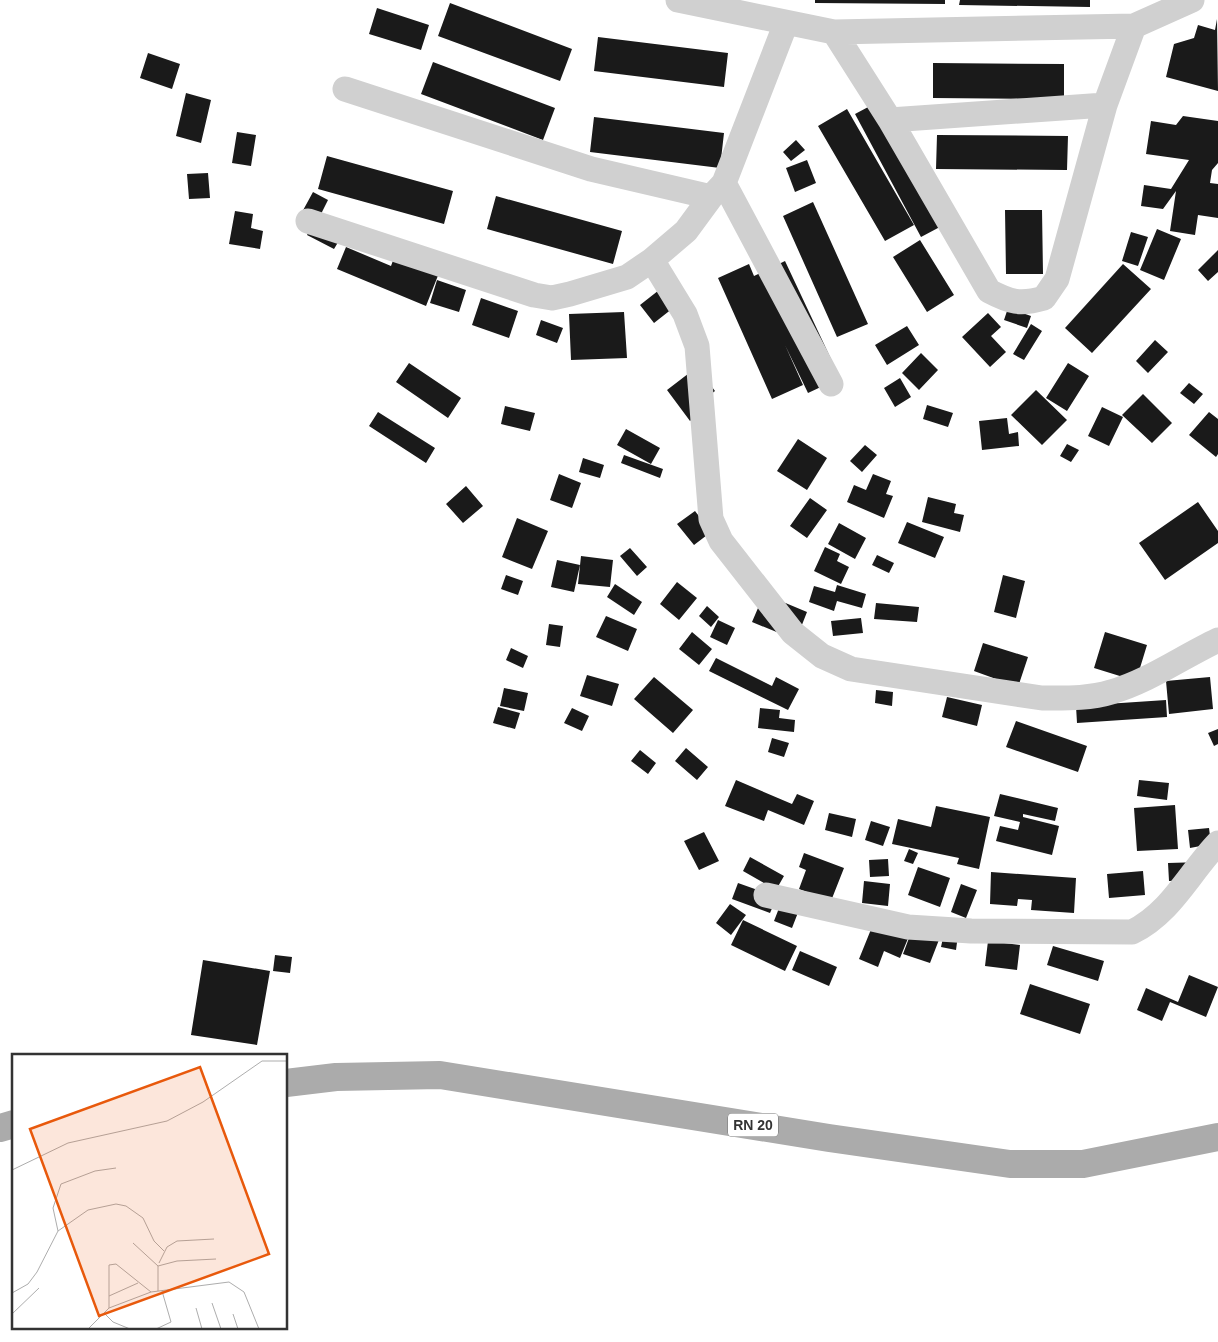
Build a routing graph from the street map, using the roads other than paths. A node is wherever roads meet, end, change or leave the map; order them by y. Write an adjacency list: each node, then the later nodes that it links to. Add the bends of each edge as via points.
1 (678, 0): 3 (street)
2 (1179, 3): 5 (street)
3 (759, 8): 4 (street)
4 (786, 23): 6 (street); 10 (street)
5 (1134, 26): 6 (street); 8 (street)
6 (834, 32): 9 (street)
7 (345, 89): 10 (street, via 592,169)
8 (1105, 105): 9 (street); 9 (street, via 1057,279 1044,298 1032,302 1011,302 989,291)
9 (890, 120)
10 (718, 190): 12 (street, via 686,231); 13 (street)
11 (308, 221): 12 (street, via 534,295 552,298 627,277)
12 (652, 260): 14 (street, via 685,314 697,346 711,519 732,554 794,633 822,656 852,669 1042,698 1073,698 1110,693 1148,678)
13 (831, 384)
14 (1218, 640)
15 (1218, 843): 16 (street, via 1164,911 1149,924 1132,932 908,928)
16 (766, 895)
17 (288, 1083): 18 (main road, RN 20, via 336,1077 440,1075 1010,1164 1083,1164)
18 (1218, 1137)

